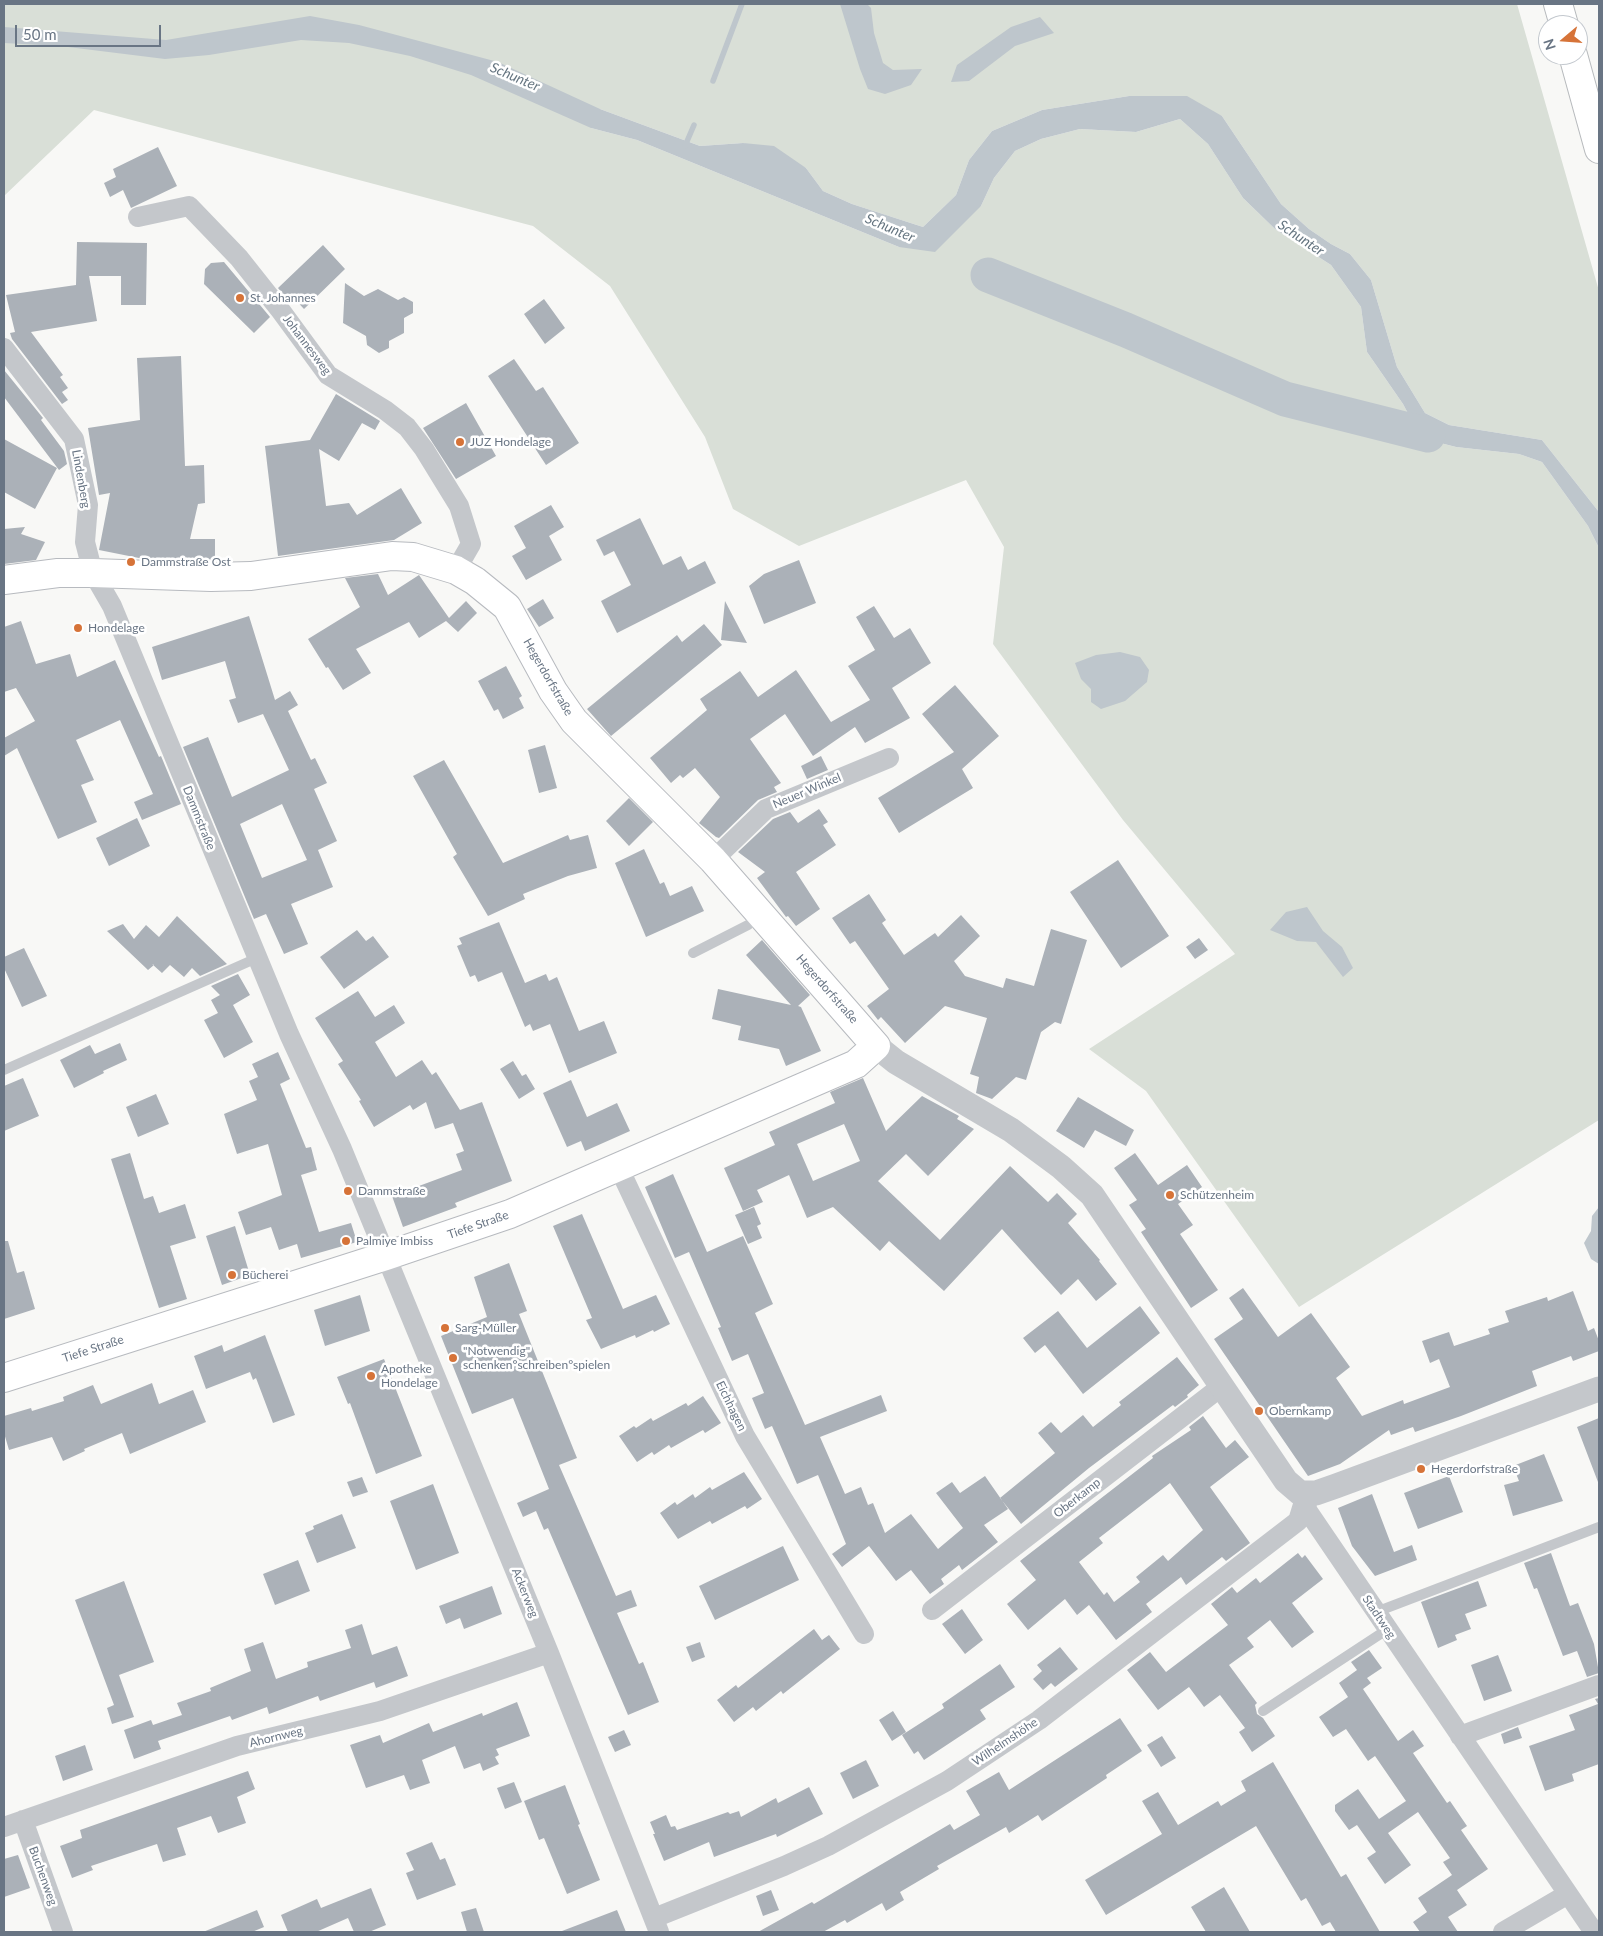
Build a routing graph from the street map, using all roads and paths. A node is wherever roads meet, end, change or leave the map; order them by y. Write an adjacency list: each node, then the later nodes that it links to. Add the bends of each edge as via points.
1 (1576, 65): 2 (main road)
2 (1599, 149)
3 (138, 217): 5 (street, Johannesweg, via 189,206 239,258 328,375 407,427 459,506 471,544)
4 (4, 348): 6 (street, Lindenberg, via 74,439 88,504 85,542)
5 (456, 570): 6 (main road, Hegerdorfstraße, via 413,557 392,556 251,576); 9 (main road, Hegerdorfstraße, via 507,607 553,691 574,721)
6 (93, 573): 7 (main road, Hegerdorfstraße, via 58,573); 12 (street, Dammstraße, via 112,606)
7 (4, 580)
8 (889, 758): 9 (street, Neuer Winkel, via 766,808)
9 (713, 860): 10 (main road, Hegerdorfstraße)
10 (762, 914): 11 (lane, via 748,925); 13 (main road, Hegerdorfstraße)
11 (693, 953)
12 (256, 958): 14 (lane); 16 (street, Dammstraße)
13 (876, 1046): 15 (main road, Tiefe Straße, via 856,1064); 18 (street, Hegerdorfstraße, via 896,1062 1011,1130 1062,1167 1092,1195)
14 (4, 1070)
15 (619, 1168): 16 (main road, Tiefe Straße, via 510,1214); 25 (street, Eichhagen, via 745,1436)
16 (386, 1256): 17 (main road, Tiefe Straße); 26 (street, Ackerweg)
17 (5, 1374)
18 (1222, 1386): 20 (street, Hegerdorfstraße, via 1286,1481); 22 (street, Oberkamp)
19 (1599, 1389): 20 (street)
20 (1306, 1495): 23 (street, Stadtweg, via 1307,1510); 33 (street, Wilhelmshöhe, via 1298,1521 1039,1720 947,1781 828,1846)
21 (1599, 1527): 23 (lane)
22 (932, 1610)
23 (1376, 1612): 24 (street, Stadtweg)
24 (1388, 1629): 28 (lane); 29 (street, Stadtweg)
25 (864, 1634)
26 (550, 1653): 30 (street, Ahornweg, via 380,1711 237,1746); 33 (street, Ackerweg)
27 (1599, 1685): 29 (street)
28 (1263, 1711)
29 (1460, 1736): 32 (street, Stadtweg)
30 (23, 1820): 31 (street, Ahornweg); 34 (street, Buchenweg)
31 (4, 1827)
32 (1568, 1894): 35 (street); 36 (street, Stadtweg)
33 (656, 1925)
34 (63, 1932)
35 (1503, 1932)
36 (1594, 1932)

